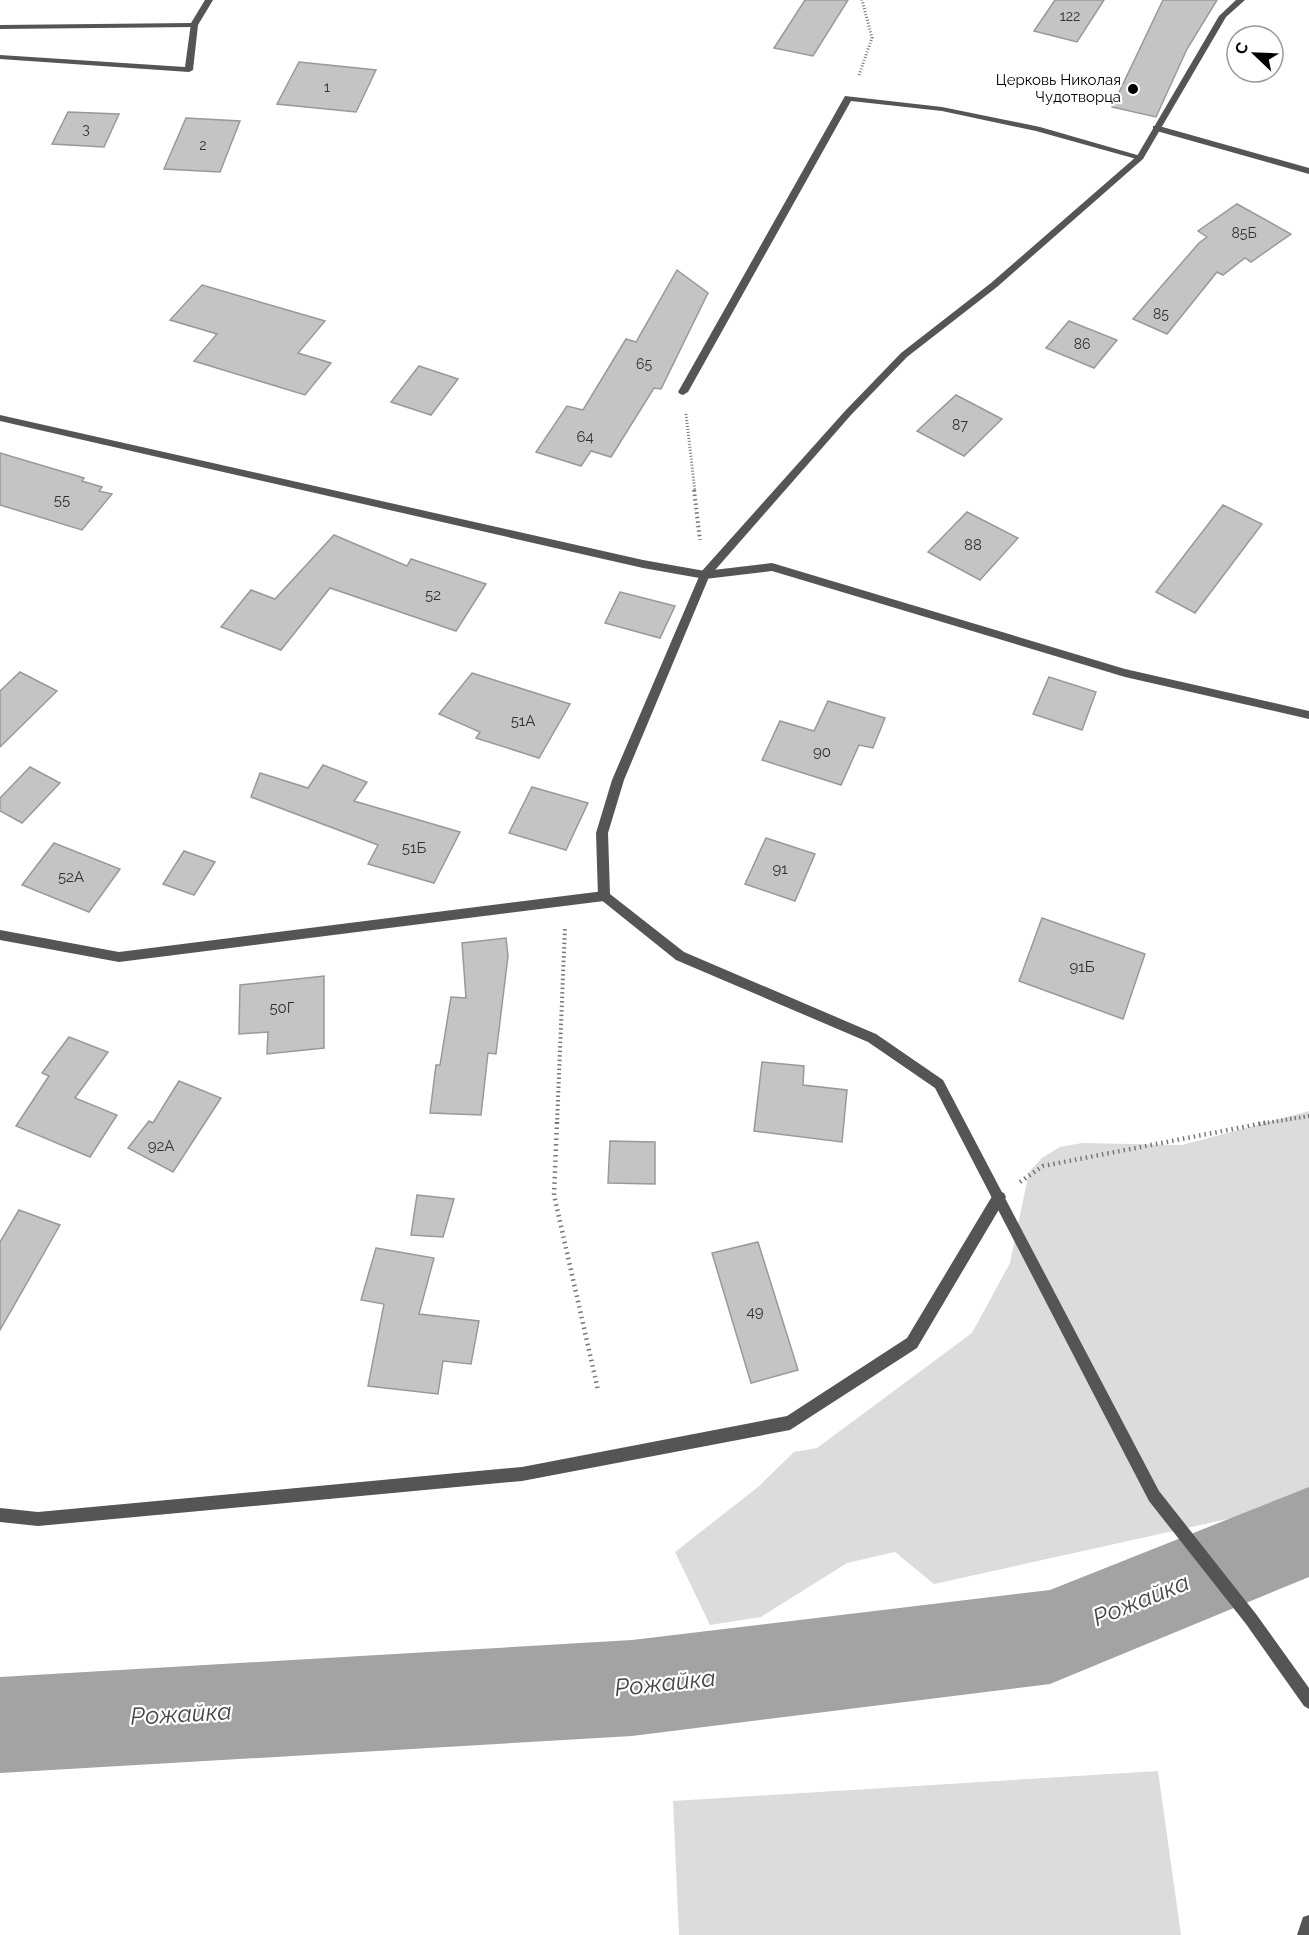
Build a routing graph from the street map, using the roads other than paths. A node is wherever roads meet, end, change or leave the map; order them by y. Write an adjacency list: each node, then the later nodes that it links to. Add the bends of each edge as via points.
1 (209, 0): 3 (street)
2 (1241, 0): 6 (street, via 1223,16)
3 (194, 25): 4 (street); 5 (street, via 189,70)
4 (0, 27)
5 (0, 57)
6 (1156, 128): 7 (street); 8 (street)
7 (1140, 157): 9 (street, via 942,109 848,98); 11 (street, via 994,285 904,356 848,413)
8 (1309, 171)
9 (683, 392)
10 (0, 417): 11 (street)
11 (705, 575): 12 (street, via 772,567 1125,673); 13 (street, via 618,780 602,833)
12 (1309, 715)
13 (604, 896): 14 (street, via 119,957); 15 (street, via 680,956 872,1038 939,1084)
14 (0, 935)
15 (999, 1197): 16 (street, via 912,1343 790,1423 522,1474 38,1519); 17 (street, via 1154,1496 1251,1619)
16 (0, 1515)
17 (1309, 1701)
18 (1309, 1923): 19 (street)
19 (1305, 1935)

